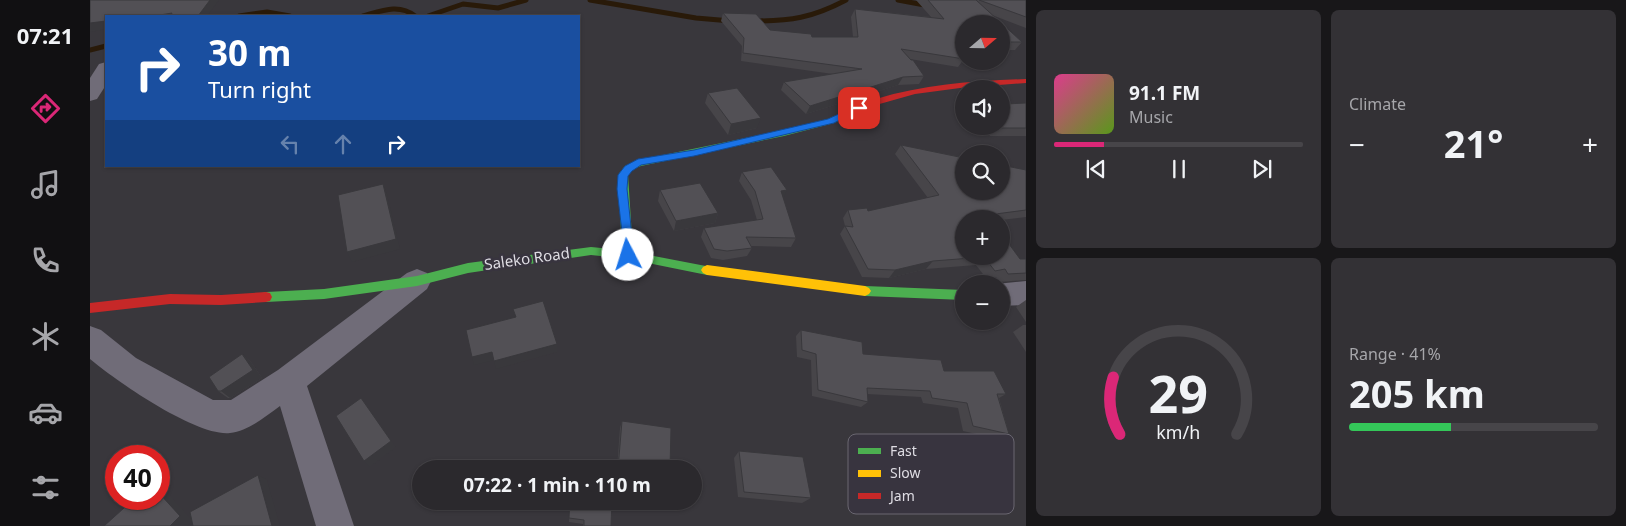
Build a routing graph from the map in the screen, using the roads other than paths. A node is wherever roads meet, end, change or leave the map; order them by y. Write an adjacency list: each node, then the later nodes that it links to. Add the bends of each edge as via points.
1 (105, 70): 3 (street)
2 (1026, 81): 4 (street, via 960,84 914,93 872,102 812,126 638,163 623,175)
3 (90, 95)
4 (628, 255): 5 (street, Saleko Road, via 591,251 543,256 468,268); 8 (street, Saleko Road, via 736,275 846,290)
5 (417, 281): 9 (street, Saleko Road, via 324,294 221,300 170,299); 11 (street)
6 (1026, 293): 7 (street)
7 (1010, 294)
8 (955, 295)
9 (90, 308)
10 (90, 340): 11 (street, via 125,368 210,416 231,417 244,412)
11 (289, 381): 12 (street)
12 (335, 526)

